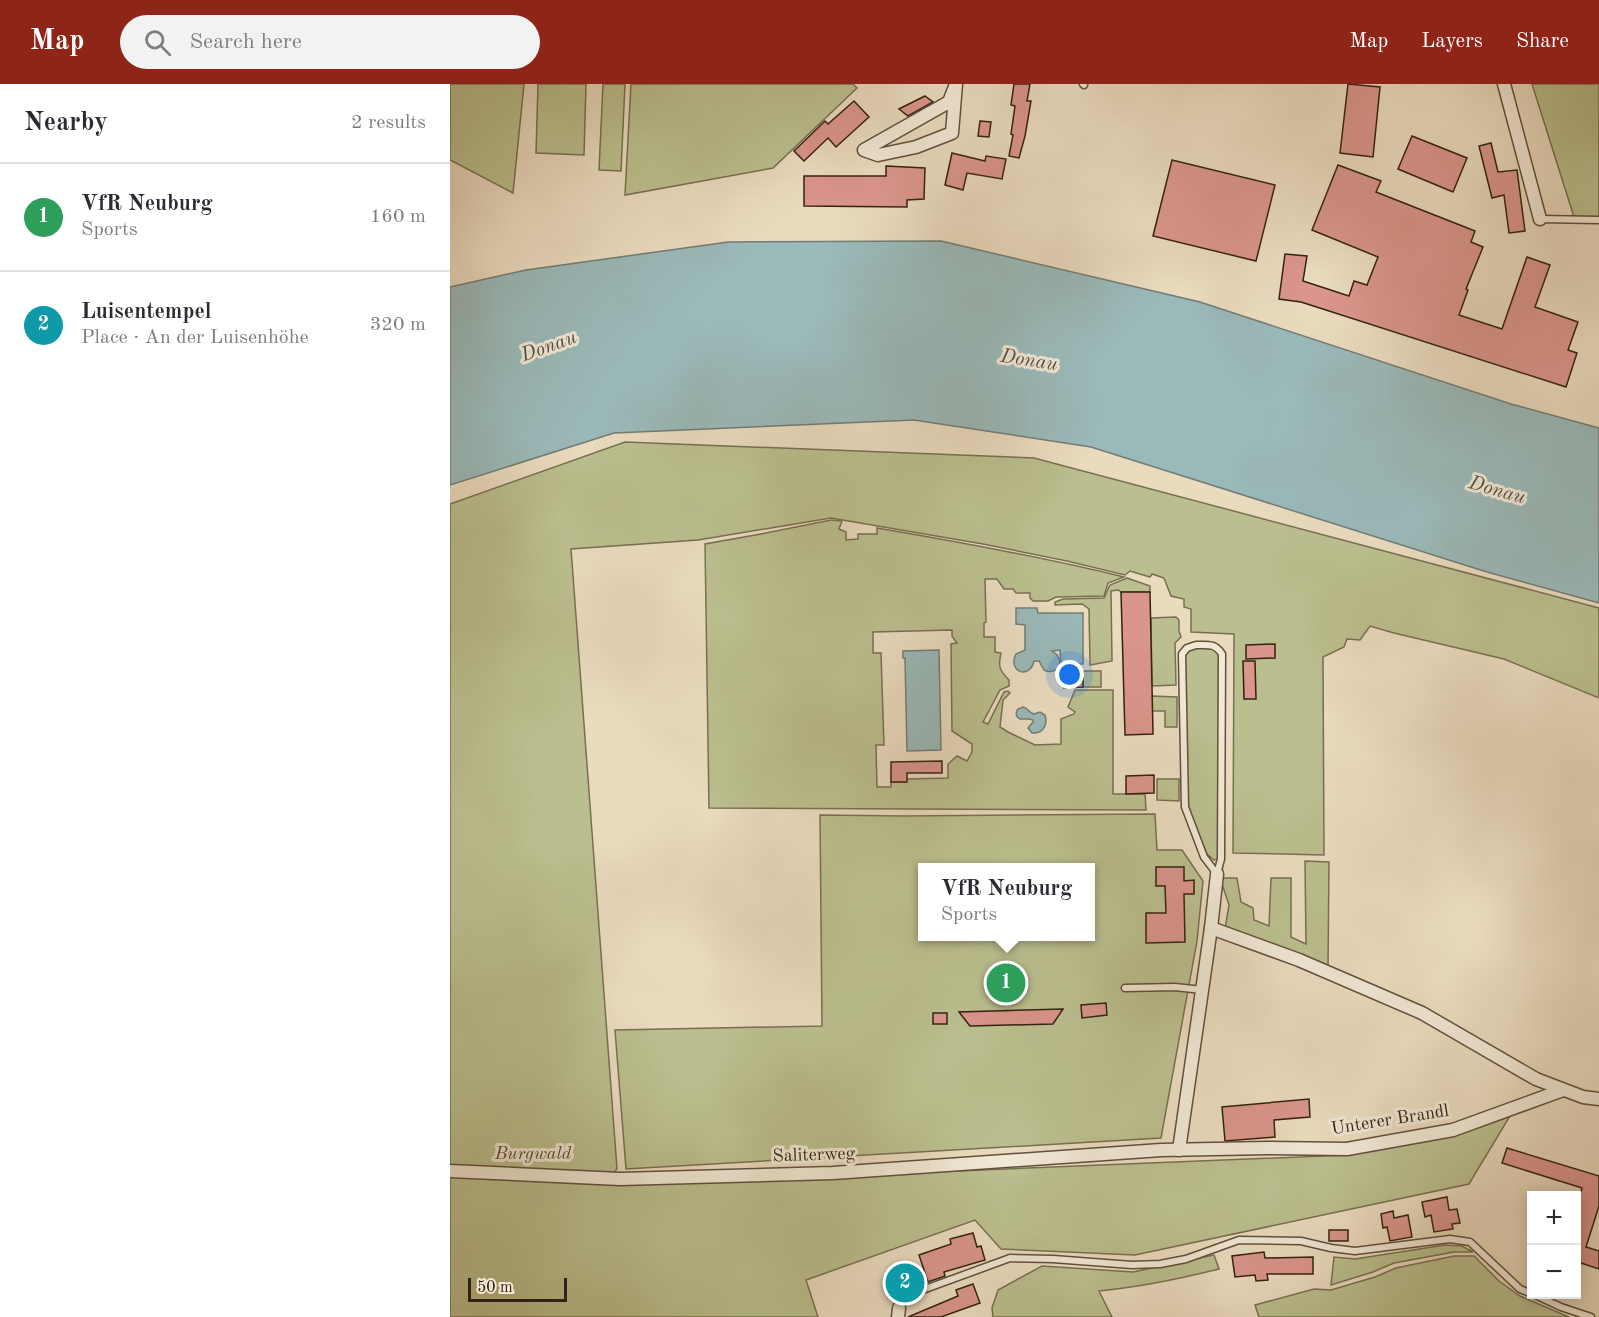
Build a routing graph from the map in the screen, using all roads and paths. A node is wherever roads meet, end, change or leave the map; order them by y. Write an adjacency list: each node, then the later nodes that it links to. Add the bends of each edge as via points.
1 (956, 84): 1 (street, via 949,102 864,150 878,155 916,147 952,133)
2 (1504, 84): 3 (street)
3 (1540, 219): 4 (lane)
4 (1599, 219)
5 (1217, 874): 5 (lane, via 1221,859 1222,654 1218,647 1196,645 1182,654 1185,807 1204,857); 6 (street)
6 (1211, 928): 8 (street); 9 (street, via 1299,960 1422,1013 1536,1079)
7 (1125, 988): 8 (lane)
8 (1202, 990): 11 (street)
9 (1563, 1090): 10 (street); 11 (street, Unterer Brandl, via 1453,1130 1347,1149)
10 (1599, 1099)
11 (1179, 1150): 12 (street, Saliterweg, via 833,1173 620,1179)
12 (450, 1171)
13 (1527, 1292): 15 (lane, via 1470,1242 1450,1239 1355,1251 1301,1241 1239,1240 1160,1264 1010,1258 917,1292 905,1300)
14 (1544, 1299): 16 (lane)
15 (898, 1313)
16 (1592, 1317)

